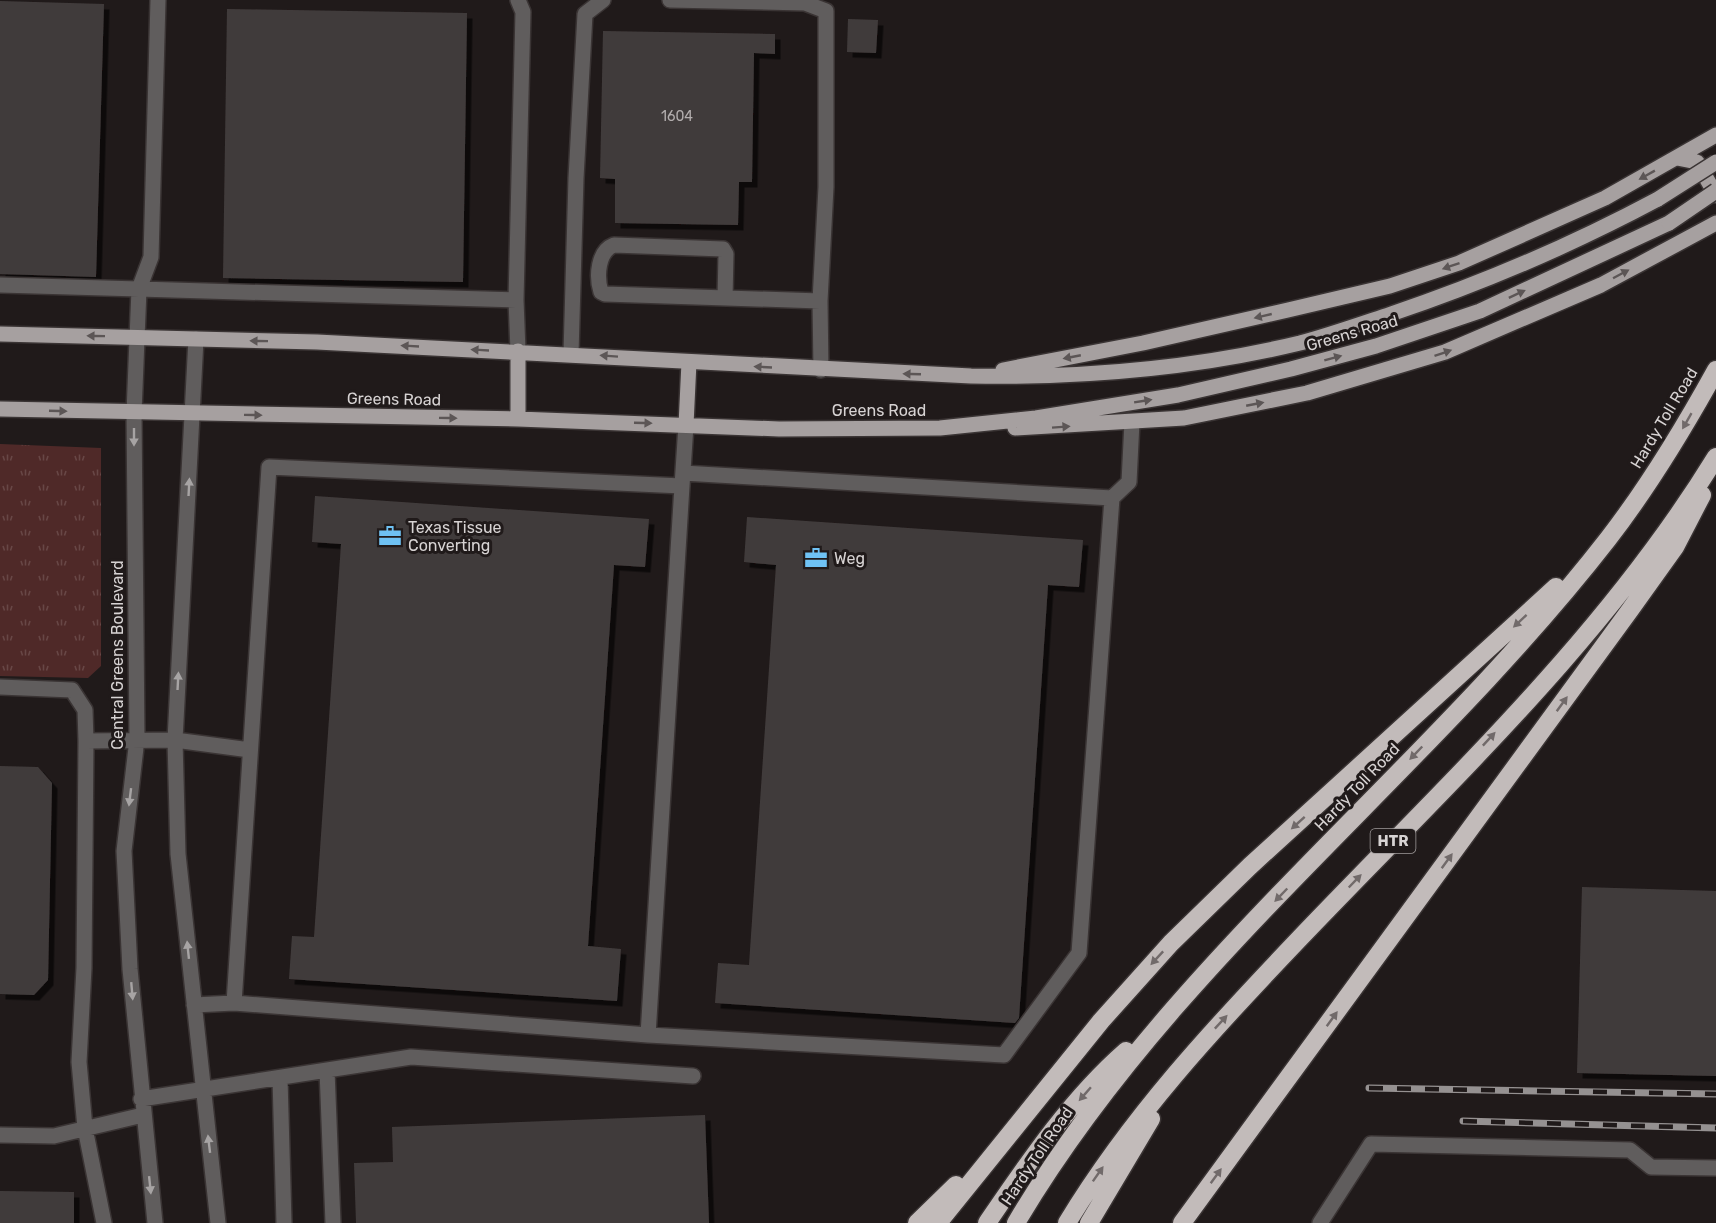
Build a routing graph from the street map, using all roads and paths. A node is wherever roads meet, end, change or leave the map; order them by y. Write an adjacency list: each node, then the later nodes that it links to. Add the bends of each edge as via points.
1 (158, 0): 11 (street, Central Greens Boulevard, via 151,257)
2 (518, 0): 13 (street, via 523,12)
3 (603, 0): 19 (street, via 585,14)
4 (670, 0): 14 (street, via 805,3 826,11 826,187)
5 (1716, 135): 6 (main road)
6 (1677, 158): 8 (main road, via 1696,162); 23 (main road, one-way to 23, via 1605,198 1501,245 1390,286 1143,344)
7 (1716, 162): 23 (main road, Greens Road, bridge, via 1658,200 1606,227 1470,287 1300,343 1110,374)
8 (1716, 193): 30 (main road, Greens Road, one-way to 8, bridge, via 1036,418 1178,395 1366,349 1480,311 1669,223)
9 (1716, 223): 28 (main road, one-way to 9, via 1184,418 1307,393 1445,352 1601,285)
10 (0, 285): 11 (street)
11 (140, 289): 13 (street); 16 (street, Central Greens Boulevard)
12 (725, 298): 12 (street, via 605,294 599,286 601,257 614,245 723,249); 14 (street)
13 (516, 300): 18 (street)
14 (820, 301): 21 (street)
15 (0, 334): 16 (main road, Greens Road, one-way to 15)
16 (138, 337): 17 (main road, Greens Road); 25 (street, Central Greens Boulevard)
17 (196, 339): 18 (main road, Greens Road, one-way to 17); 26 (street)
18 (518, 351): 19 (main road, Greens Road); 27 (main road)
19 (572, 354): 20 (main road, Greens Road, one-way to 19)
20 (688, 363): 21 (main road, Greens Road, one-way to 20); 29 (main road)
21 (821, 370): 23 (main road, Greens Road, one-way to 21)
22 (1716, 370): 35 (highway, Hardy Toll Road / HTR, one-way to 35)
23 (971, 376)
24 (0, 409): 25 (main road, Greens Road, one-way to 25)
25 (134, 413): 26 (main road, Greens Road); 37 (street, Central Greens Boulevard, one-way to 37)
26 (192, 414): 27 (main road, Greens Road, one-way to 27); 38 (street, one-way to 26)
27 (518, 419): 29 (main road, Greens Road, one-way to 29)
28 (1132, 422): 30 (main road, one-way to 28, via 1042,429); 34 (street, via 1129,482)
29 (686, 425): 30 (main road, Greens Road); 33 (street)
30 (940, 428)
31 (1716, 457): 45 (highway, HTR, one-way to 31, via 1245,995 1557,669 1647,558)
32 (1716, 466): 67 (highway, one-way to 32, via 1662,565)
33 (682, 480): 34 (street); 40 (street, via 269,467); 44 (street)
34 (1112, 498): 44 (street, via 1079,953 1004,1056)
35 (1609, 538): 43 (highway, Hardy Toll Road / HTR, one-way to 43, via 1509,656); 51 (highway, one-way to 51, via 1212,902 1137,980)
36 (0, 687): 39 (street, via 72,690 85,710)
37 (137, 739): 38 (street); 39 (street); 50 (street, Central Greens Boulevard, one-way to 50, via 124,851)
38 (175, 740): 40 (street); 42 (street, one-way to 38, via 178,854)
39 (86, 741): 53 (street, via 79,1062)
40 (250, 750): 41 (street)
41 (234, 1002): 42 (street); 44 (street)
42 (194, 1005): 49 (street)
43 (1172, 1011): 63 (highway, one-way to 63, via 1084,1094); 64 (highway, Hardy Toll Road / HTR, via 1097,1102)
44 (648, 1035)
45 (1184, 1064): 65 (highway, HTR, one-way to 45, via 1112,1155); 66 (highway)
46 (327, 1070): 47 (street, via 411,1057); 48 (street); 60 (street)
47 (693, 1076)
48 (280, 1078): 49 (street); 59 (street)
49 (202, 1090): 50 (street); 58 (street, one-way to 49)
50 (141, 1099): 52 (street, Central Greens Boulevard)
51 (1026, 1112): 61 (highway); 62 (highway)
52 (143, 1115): 53 (street); 57 (street, Central Greens Boulevard, one-way to 57)
53 (85, 1128): 54 (street, via 54,1136); 56 (street)
54 (0, 1135)
55 (1716, 1168): 68 (street, via 1652,1167 1630,1150 1371,1144)
56 (104, 1223)
57 (155, 1223)
58 (218, 1223)
59 (284, 1223)
60 (333, 1223)
61 (917, 1223)
62 (938, 1223)
63 (987, 1223)
64 (1016, 1223)
65 (1067, 1223)
66 (1089, 1223)
67 (1182, 1223)
68 (1320, 1223)

